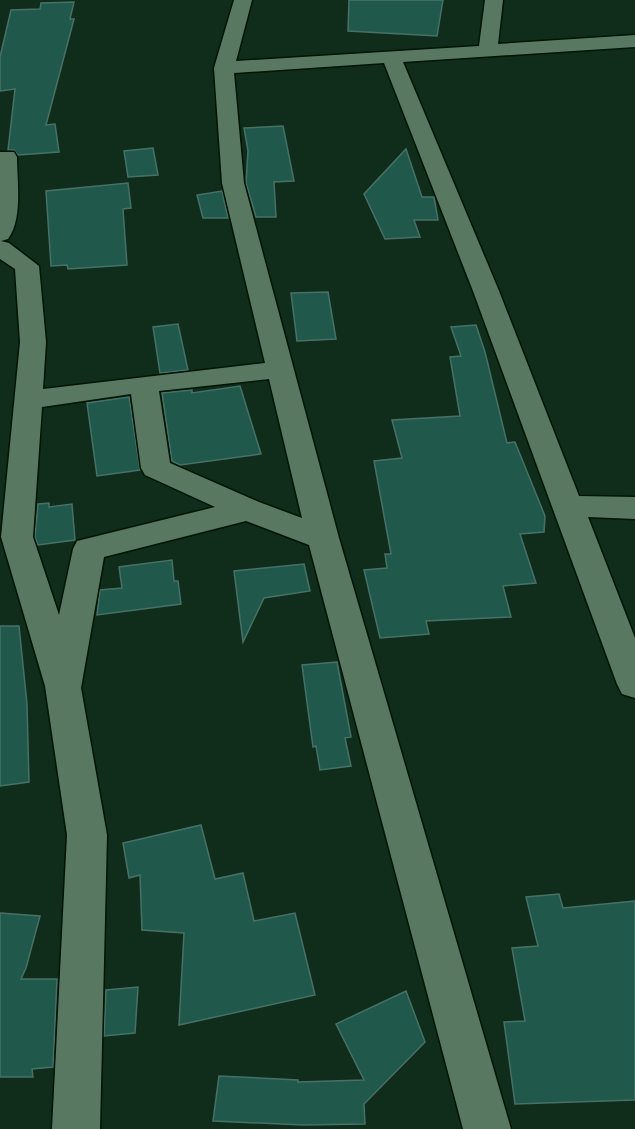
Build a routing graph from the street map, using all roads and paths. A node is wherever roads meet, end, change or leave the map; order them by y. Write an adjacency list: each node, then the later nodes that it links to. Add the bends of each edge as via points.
1 (243, 0): 6 (street)
2 (494, 0): 4 (street)
3 (635, 41): 4 (street)
4 (488, 50): 5 (street)
5 (392, 58): 6 (street); 13 (street)
6 (224, 68): 10 (street, via 233,183)
7 (6, 157): 8 (street)
8 (0, 234)
9 (0, 248): 12 (street, via 27,266 33,342)
10 (282, 369): 11 (street); 16 (street)
11 (144, 384): 12 (street); 15 (street, via 156,468)
12 (27, 400): 18 (street, via 17,537)
13 (568, 506): 14 (street); 17 (street)
14 (635, 508)
15 (248, 510): 16 (street); 18 (street, via 88,549)
16 (323, 538): 20 (street)
17 (635, 684)
18 (63, 688): 19 (street, via 87,835)
19 (76, 1129)
20 (487, 1129)

